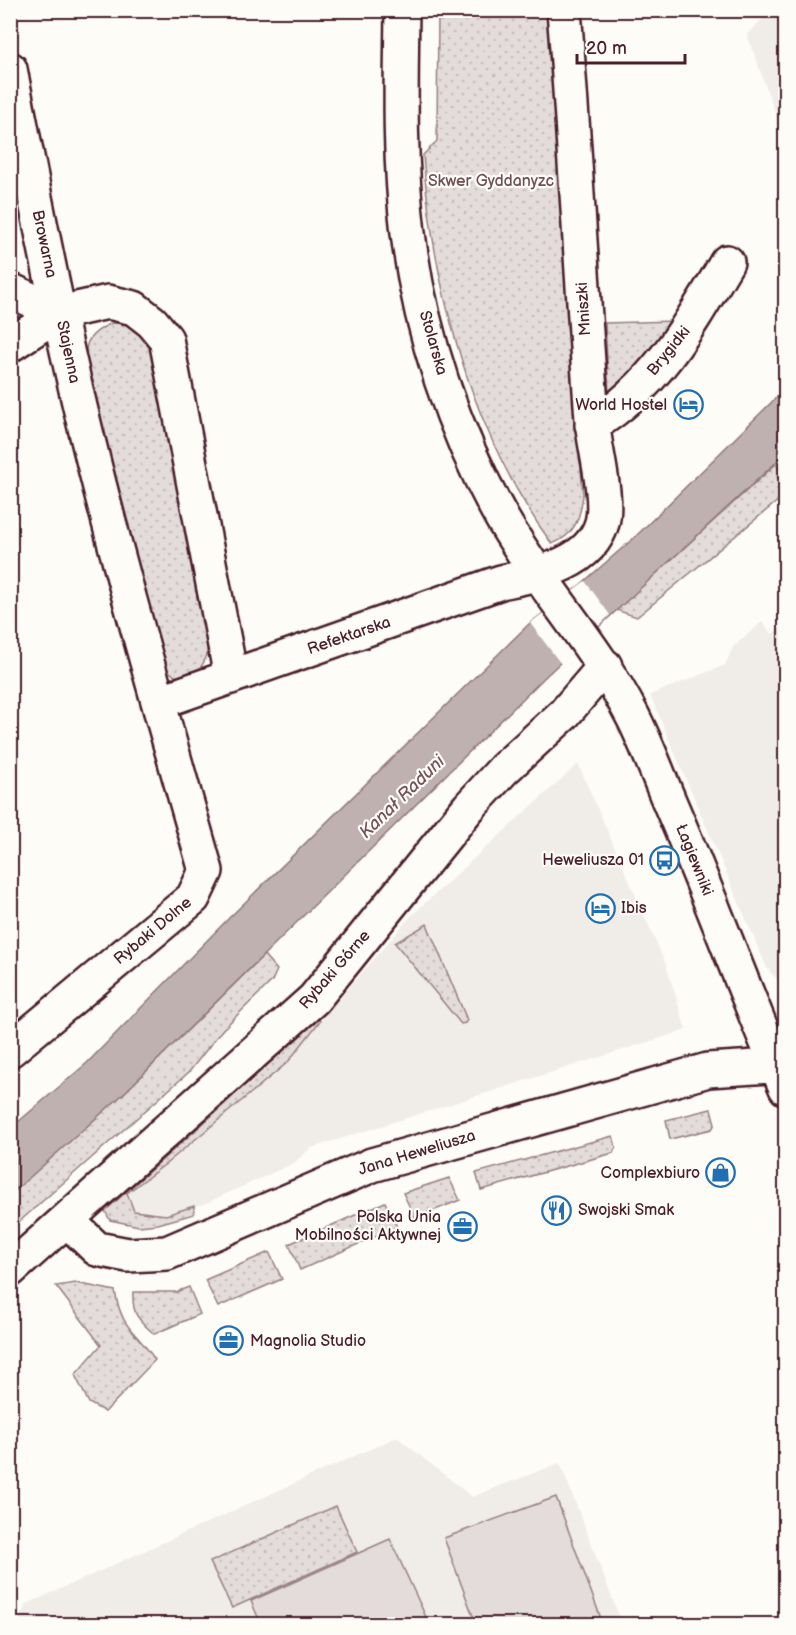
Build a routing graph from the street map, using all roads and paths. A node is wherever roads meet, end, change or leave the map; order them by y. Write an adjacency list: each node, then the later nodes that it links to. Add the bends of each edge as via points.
1 (402, 10): 9 (street, Stolarska, via 404,183 414,274 436,361 456,419 505,523)
2 (564, 10): 8 (street, Mniszki)
3 (10, 69): 6 (street, Browarna)
4 (727, 262): 8 (street, Brygidki, via 690,326 660,367)
5 (10, 290): 6 (street)
6 (59, 313): 7 (street); 12 (street, Stajenna, via 108,302 134,308 166,339); 13 (street, Stajenna, via 85,429)
7 (10, 345)
8 (592, 425): 9 (street, Mniszki, via 604,507 602,524 589,544 566,564)
9 (540, 574): 10 (street, Stolarska); 12 (street, Refektarska, via 501,582)
10 (587, 638): 11 (street, Łagiewniki)
11 (605, 666): 15 (street, Łagiewniki, via 633,717 670,802); 16 (street, Rybaki Górne, via 564,714 469,807 314,999)
12 (231, 677): 13 (street, Refektarska)
13 (159, 702): 14 (street, Rybaki Dolne, via 206,871 194,898)
14 (10, 1050)
15 (782, 1073): 16 (street, Jana Heweliusza, via 708,1070 372,1165 167,1253 128,1256 97,1249)
16 (68, 1221): 17 (street, Rybaki Górne)
17 (10, 1270)

